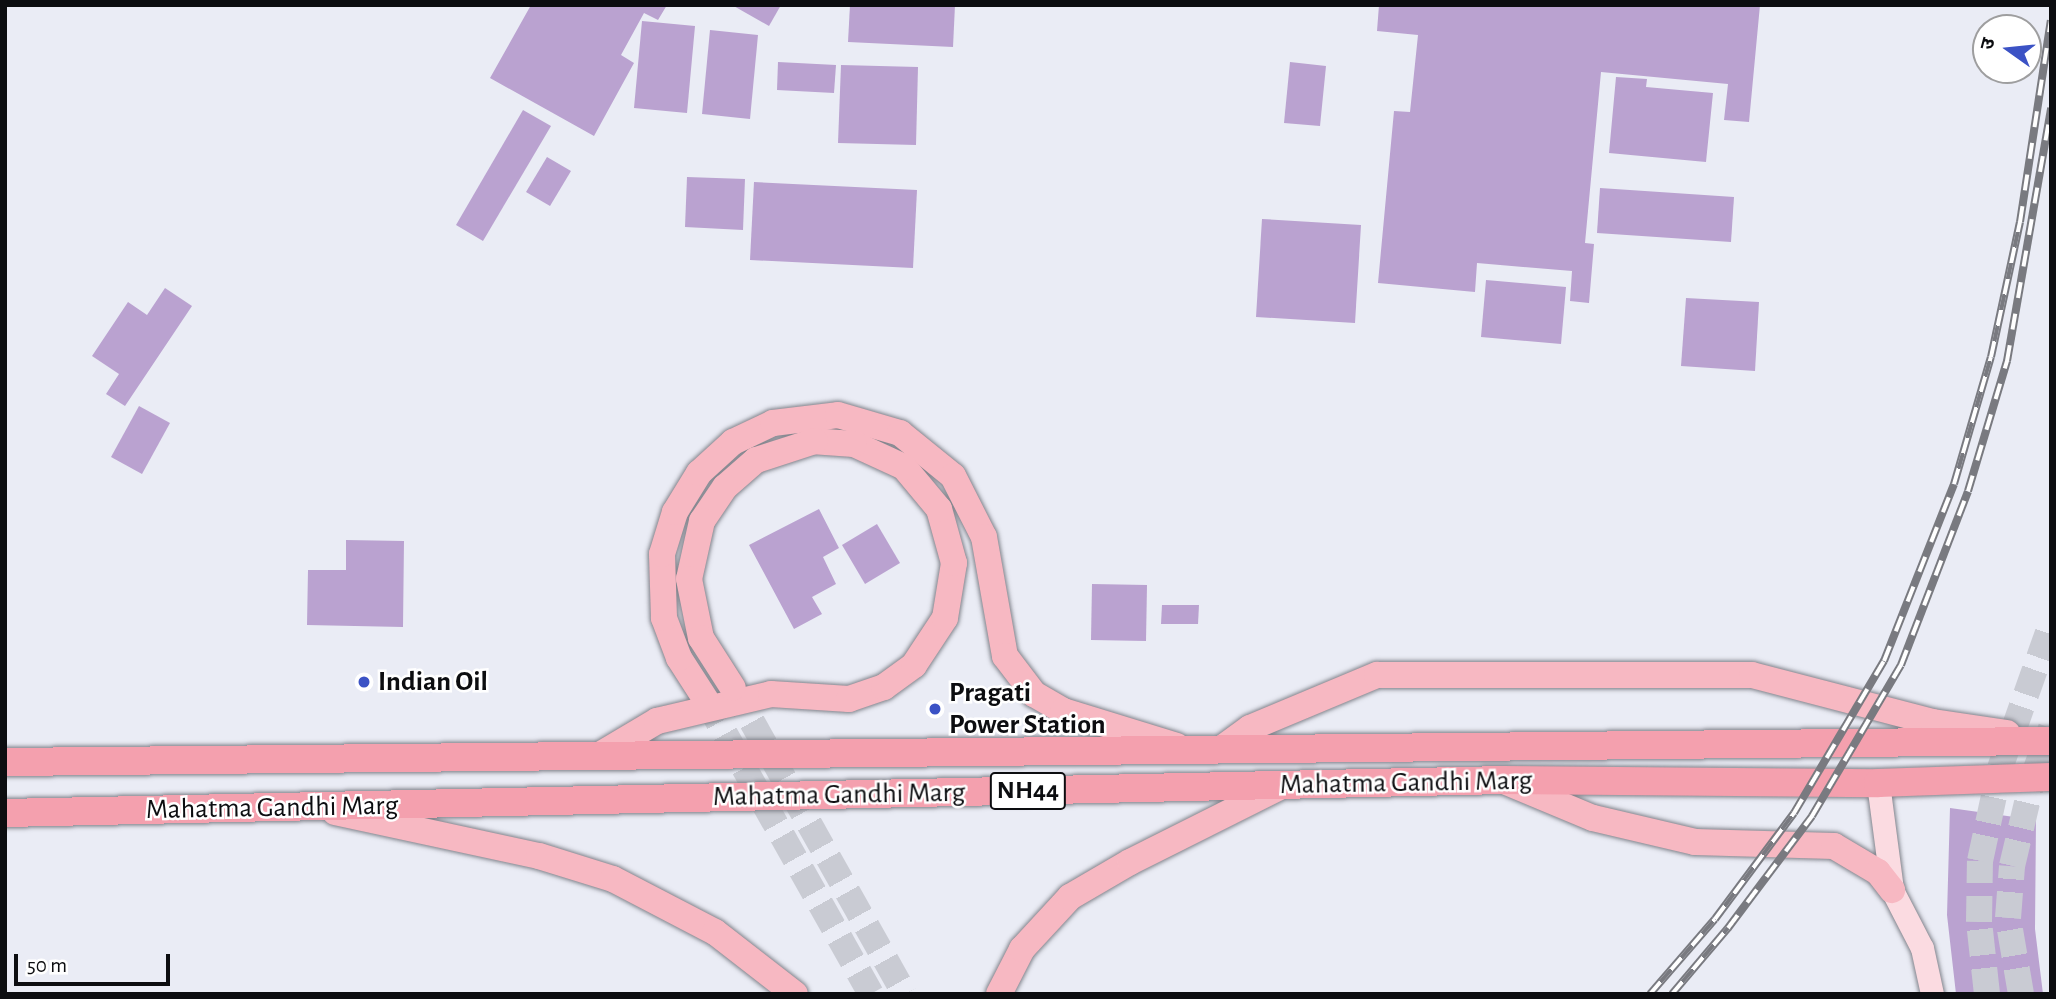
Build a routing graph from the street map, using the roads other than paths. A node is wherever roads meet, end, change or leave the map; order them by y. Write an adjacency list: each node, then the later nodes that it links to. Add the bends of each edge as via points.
1 (733, 688): 6 (main road, via 701,638 689,579 702,521 725,487 756,460 815,441 854,444 904,467 939,509 954,563 945,618 914,665 884,687 849,699 771,694 657,720)
2 (706, 701): 4 (main road, via 679,658 662,607 662,554 675,512 699,473 733,442 773,423 838,415 900,433 937,459 960,485 984,537 1000,642 1013,670 1034,694 1063,711)
3 (2051, 740): 5 (highway, Mahatma Gandhi Marg); 5 (main road, via 1933,722 1752,675 1377,675 1250,728)
4 (1186, 749): 5 (highway, Mahatma Gandhi Marg / NH44); 6 (highway, Mahatma Gandhi Marg / NH44)
5 (1221, 749)
6 (598, 756): 7 (highway, Mahatma Gandhi Marg / NH44)
7 (5, 762)
8 (2051, 777): 10 (highway, Mahatma Gandhi Marg / NH44)
9 (1503, 780): 10 (highway, Mahatma Gandhi Marg / NH44); 11 (highway, Mahatma Gandhi Marg / NH44); 14 (main road, via 1593,818 1695,842 1835,846 1878,872)
10 (1878, 783): 14 (main road)
11 (1284, 785): 12 (highway, Mahatma Gandhi Marg / NH44); 16 (main road, via 1070,897 1022,949)
12 (313, 807): 13 (highway, Mahatma Gandhi Marg / NH44); 15 (main road, via 540,856 613,879 715,932)
13 (5, 813)
14 (1892, 890): 17 (main road, via 1922,948)
15 (795, 994)
16 (999, 994)
17 (1933, 994)

